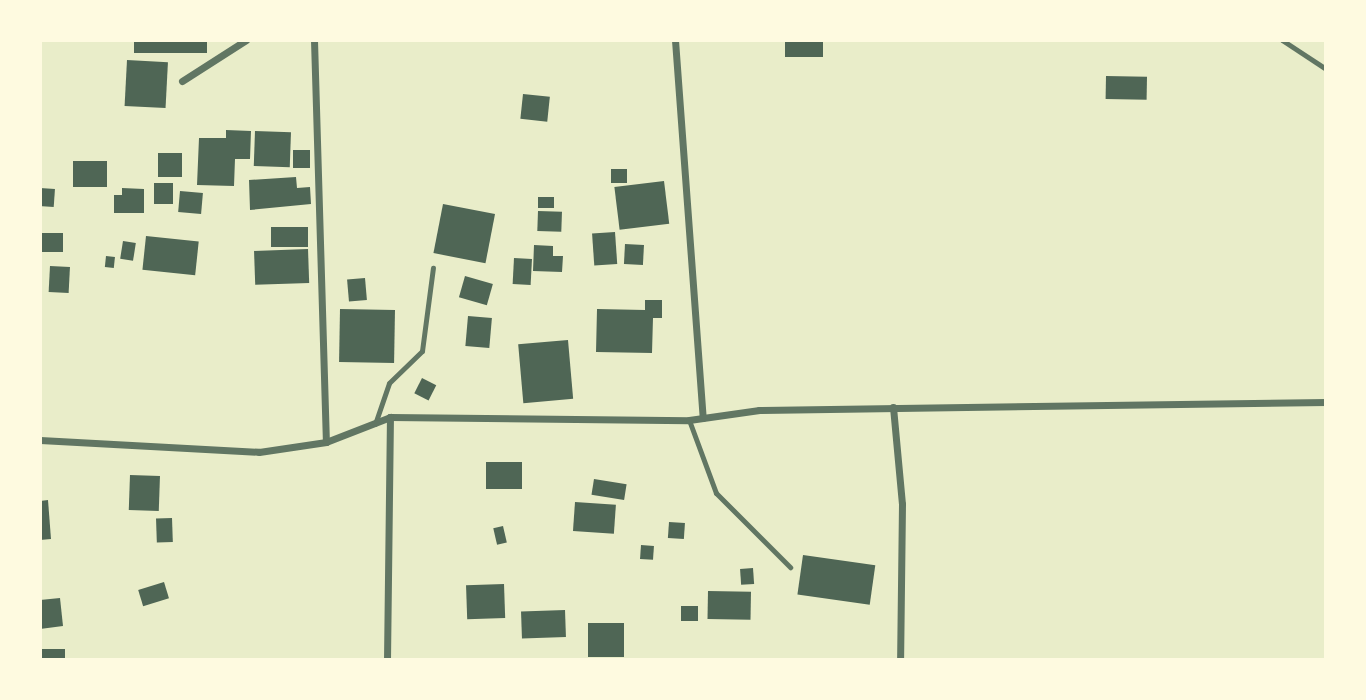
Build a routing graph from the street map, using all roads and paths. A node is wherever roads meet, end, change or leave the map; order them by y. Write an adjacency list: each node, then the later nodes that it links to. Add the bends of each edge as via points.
1 (246, 40): 6 (street)
2 (314, 40): 15 (street)
3 (675, 40): 11 (street)
4 (1282, 40): 5 (lane)
5 (1326, 69)
6 (182, 80)
7 (433, 268): 13 (lane, via 422,351 389,383)
8 (1326, 402): 9 (street)
9 (893, 407): 11 (street); 18 (street, via 902,504)
10 (390, 417): 12 (street); 13 (street); 17 (street)
11 (703, 418): 12 (street)
12 (689, 420): 16 (lane, via 716,493)
13 (375, 424): 15 (street)
14 (40, 440): 15 (street, via 259,452)
15 (326, 442)
16 (790, 567)
17 (387, 660)
18 (900, 660)

